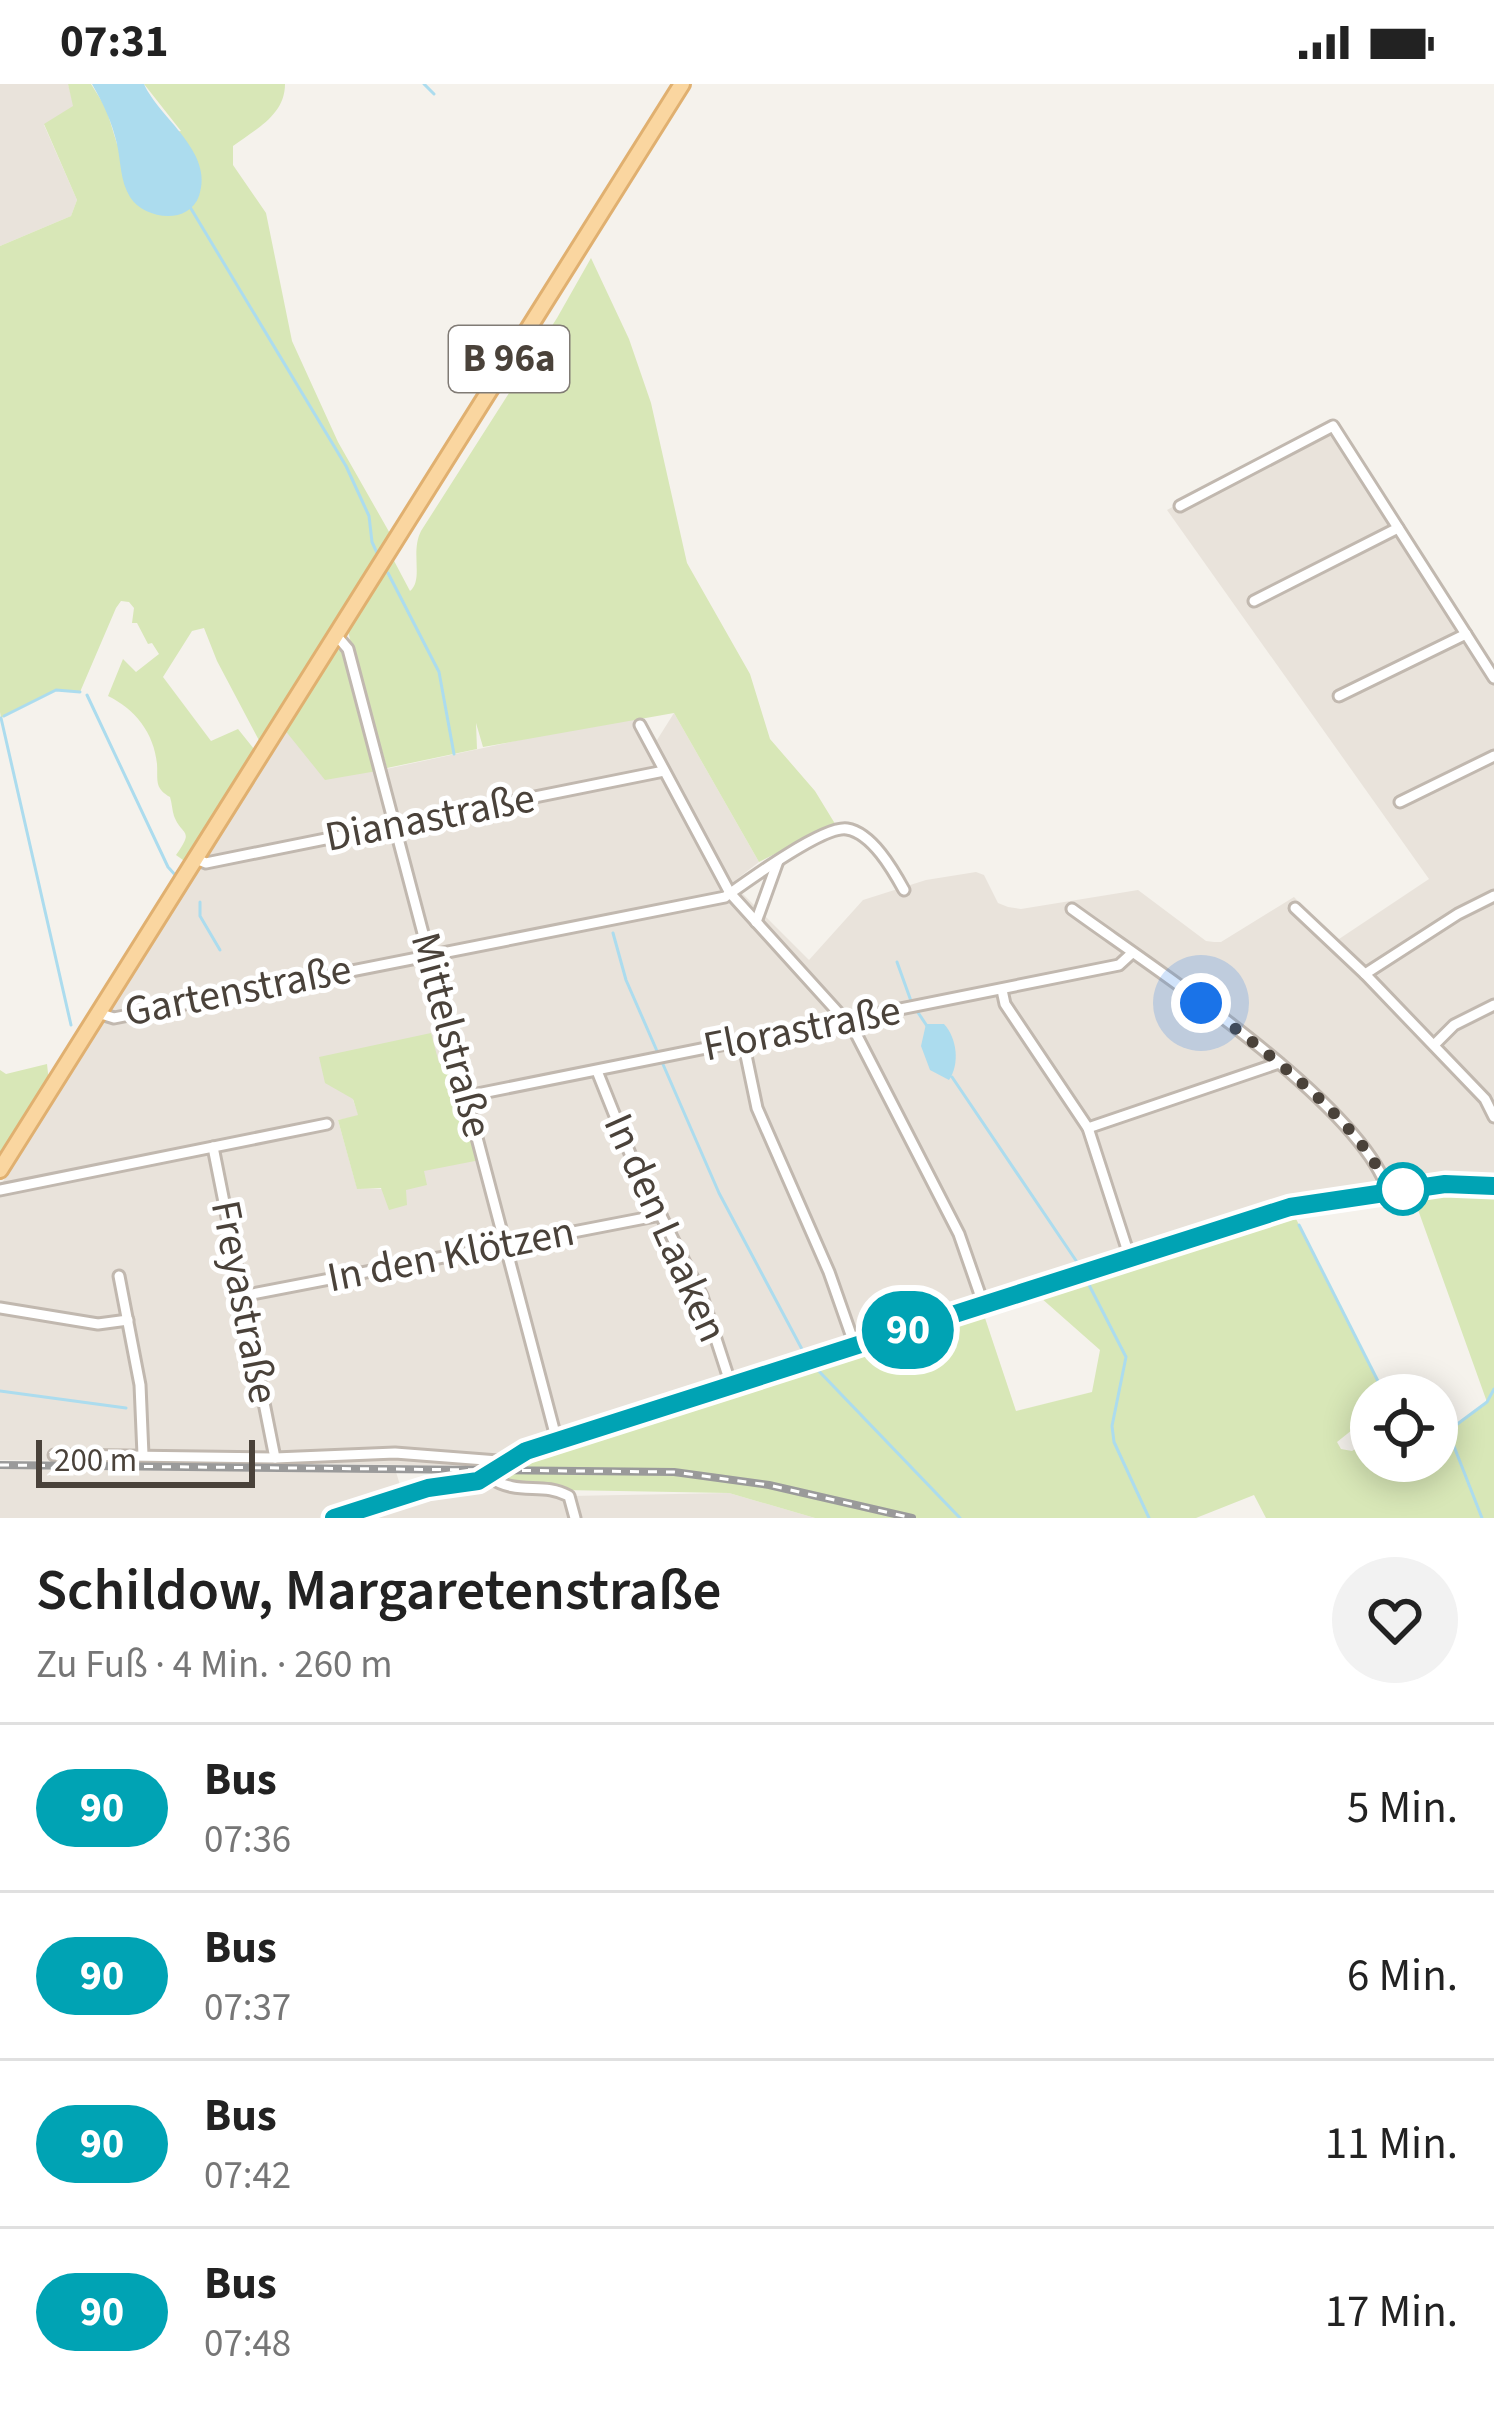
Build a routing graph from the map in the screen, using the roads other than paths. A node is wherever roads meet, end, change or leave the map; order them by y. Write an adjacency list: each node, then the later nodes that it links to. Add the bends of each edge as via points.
1 (682, 84): 5 (main road, B 96a)
2 (1180, 506): 3 (street, via 1334,426)
3 (1398, 528): 4 (street); 6 (street)
4 (1254, 601)
5 (336, 634): 13 (street, Mittelstraße, via 348,649); 14 (main road, B 96a)
6 (1466, 634): 7 (street); 8 (street)
7 (1494, 678)
8 (1339, 696)
9 (640, 725): 11 (street)
10 (1494, 756): 12 (street)
11 (664, 771): 13 (street, Dianastraße); 17 (street)
12 (1400, 802)
13 (396, 826): 14 (street, Dianastraße); 23 (street, Mittelstraße)
14 (196, 859): 27 (main road, B 96a)
15 (778, 860): 16 (street, via 847,829 872,846); 17 (street); 21 (street)
16 (904, 890)
17 (730, 893): 21 (street); 23 (street, Gartenstraße)
18 (1494, 896): 24 (street)
19 (1295, 908): 24 (street)
20 (1072, 909): 22 (street)
21 (756, 922): 28 (street)
22 (1132, 953): 25 (street, Florastraße, via 1119,965); 31 (street)
23 (430, 954): 27 (street, Gartenstraße, via 114,1018); 33 (street, Mittelstraße)
24 (1365, 974): 30 (street)
25 (1002, 990): 28 (street, Florastraße); 36 (street)
26 (1494, 1005): 30 (street, via 1454,1025)
27 (98, 1013): 38 (main road, B 96a)
28 (848, 1019): 29 (street, Florastraße); 47 (street, via 959,1234)
29 (743, 1041): 32 (street, Florastraße); 50 (street, via 758,1108)
30 (1434, 1046): 34 (street)
31 (1279, 1063): 36 (street); 41 (street, via 1343,1125)
32 (597, 1071): 33 (street, Florastraße); 42 (street, In den Laaken)
33 (467, 1096): 43 (street, Mittelstraße)
34 (1494, 1117)
35 (327, 1124): 37 (street)
36 (1088, 1128): 44 (street)
37 (213, 1147): 40 (street); 46 (street, Freyastraße)
38 (0, 1170)
39 (1494, 1186): 41 (main road)
40 (0, 1190)
41 (1388, 1191): 44 (main road, via 1290,1207)
42 (661, 1215): 43 (street, In den Klötzen); 51 (street, In den Laaken, via 702,1296)
43 (505, 1244): 46 (street, In den Klötzen); 52 (street, Mittelstraße)
44 (1130, 1258): 47 (main road)
45 (119, 1276): 49 (street)
46 (242, 1296): 55 (street, Freyastraße)
47 (983, 1306): 50 (main road)
48 (0, 1308): 49 (street, via 98,1324)
49 (128, 1320): 54 (street)
50 (855, 1346): 51 (main road)
51 (731, 1385): 52 (main road)
52 (557, 1441): 56 (main road)
53 (54, 1455): 54 (street)
54 (143, 1455): 55 (street)
55 (275, 1458): 56 (street, via 395,1453)
56 (504, 1465): 57 (main road)
57 (490, 1477): 58 (main road); 59 (street, via 508,1489 560,1491)
58 (338, 1517)
59 (575, 1518)

